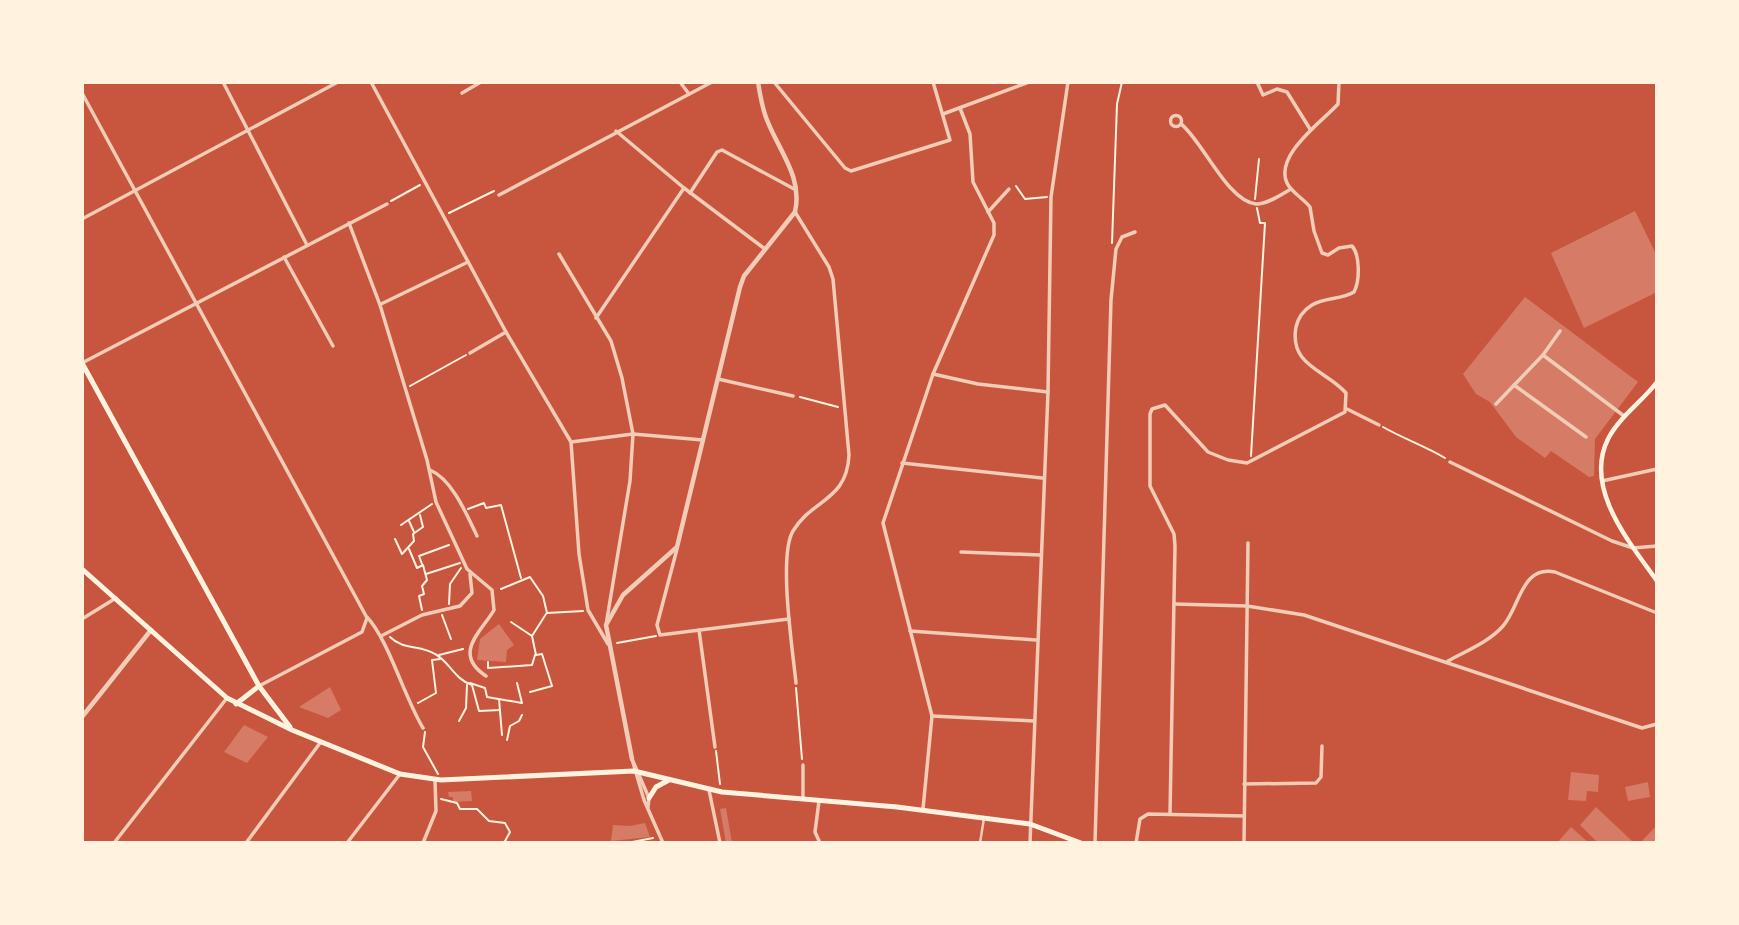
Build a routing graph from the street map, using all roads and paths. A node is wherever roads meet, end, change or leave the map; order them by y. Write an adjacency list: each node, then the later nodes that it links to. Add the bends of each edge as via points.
1 (223, 82): 22 (street)
2 (338, 82): 22 (street)
3 (371, 82): 25 (street)
4 (481, 82): 16 (street)
5 (680, 82): 17 (street)
6 (712, 82): 17 (street)
7 (758, 82): 30 (street, via 767,119)
8 (774, 82): 19 (street, via 849,170 949,142)
9 (933, 82): 19 (street)
10 (1029, 82): 18 (street)
11 (1068, 82): 34 (street)
12 (1122, 82): 43 (path, via 1117,104)
13 (1257, 82): 21 (street, via 1263,95 1284,89)
14 (1339, 82): 21 (street, via 1338,104)
15 (82, 93): 31 (street)
16 (462, 93)
17 (689, 94): 23 (street)
18 (960, 108): 19 (street); 38 (street, via 970,134 973,182)
19 (943, 114)
20 (1181, 124): 36 (street, via 1224,181)
21 (1310, 129): 29 (street, via 1286,166)
22 (248, 130): 31 (street); 44 (street)
23 (616, 131): 27 (street); 33 (street)
24 (1259, 159): 36 (path)
25 (425, 183): 35 (path); 39 (street)
26 (1016, 186): 34 (path, via 1025,199)
27 (684, 188): 32 (street); 51 (street)
28 (1009, 189): 38 (street)
29 (1291, 189): 36 (street); 67 (street, via 1310,207 1322,253 1328,255 1345,245 1357,254 1354,292 1307,309 1297,322 1295,337 1304,362 1344,390)
30 (798, 191): 32 (street, via 722,150); 37 (street)
31 (137, 192): 40 (street); 49 (street)
32 (690, 193): 45 (street)
33 (499, 195): 39 (path, via 497,190)
34 (1051, 197): 63 (street)
35 (387, 204): 41 (street)
36 (1256, 204): 74 (path, via 1261,223 1265,223)
37 (795, 212): 45 (street); 66 (street, via 831,272)
38 (988, 212): 58 (street, via 995,228 992,242)
39 (443, 215): 48 (street)
40 (82, 219)
41 (349, 223): 44 (street); 50 (street)
42 (1135, 232): 191 (street, via 1122,237 1116,249 1111,300)
43 (1112, 244)
44 (307, 245): 47 (street)
45 (765, 249): 59 (street, via 741,282)
46 (559, 254): 51 (street)
47 (284, 257): 49 (street); 54 (street)
48 (468, 262): 50 (street); 53 (street)
49 (195, 303): 57 (street); 114 (street)
50 (380, 305): 62 (street)
51 (596, 318): 70 (street, via 615,355)
52 (1560, 331): 56 (street)
53 (506, 332): 55 (street); 73 (street)
54 (333, 346)
55 (470, 353): 62 (path)
56 (1542, 355): 60 (street); 68 (street)
57 (82, 363): 139 (main road)
58 (933, 374): 63 (street); 76 (street)
59 (718, 379): 64 (street); 72 (street)
60 (1514, 385): 65 (street); 71 (street)
61 (1656, 385): 68 (main road)
62 (404, 389): 78 (street)
63 (1048, 393): 79 (street)
64 (793, 396): 66 (path)
65 (1496, 404)
66 (846, 409): 116 (street, via 846,478 798,524 790,538)
67 (1347, 409): 69 (street); 74 (street)
68 (1624, 416): 80 (main road, via 1607,441)
69 (1379, 425): 75 (path, via 1400,438 1428,446)
70 (633, 434): 72 (street); 73 (street); 118 (street, via 630,481)
71 (1586, 437)
72 (703, 440): 92 (street)
73 (571, 442): 109 (street)
74 (1251, 462): 106 (street, via 1208,452 1171,409 1159,405 1152,409 1148,473 1174,534)
75 (1450, 462): 94 (street)
76 (902, 463): 79 (street); 121 (street, via 883,530)
77 (1657, 469): 80 (street)
78 (430, 470): 81 (street); 82 (street, via 443,478)
79 (1042, 478): 96 (street)
80 (1602, 481): 94 (main road, via 1609,507)
81 (436, 502): 83 (path, via 419,511); 89 (street)
82 (464, 511): 87 (street); 102 (path, via 484,503 486,508 501,505)
83 (420, 515): 84 (path); 86 (path, via 424,527)
84 (409, 520): 85 (path); 86 (path)
85 (401, 525)
86 (414, 533): 93 (path)
87 (477, 536)
88 (395, 539): 93 (path, via 402,554)
89 (457, 542): 97 (street); 98 (path, via 419,555)
90 (1248, 543): 107 (street)
91 (1657, 545): 94 (street)
92 (677, 547): 118 (street, via 623,595); 123 (street, via 657,625)
93 (408, 548): 98 (path, via 417,568)
94 (1633, 548): 103 (main road)
95 (961, 552): 96 (street)
96 (1040, 555): 127 (street)
97 (465, 563): 100 (street); 101 (path); 108 (path, via 450,584)
98 (423, 565): 101 (path)
99 (82, 569): 105 (main road)
100 (469, 572): 108 (street, via 473,587 469,600); 129 (street, via 489,586 495,602)
101 (426, 574): 113 (path, via 424,594 419,596)
102 (521, 578): 104 (path); 111 (path, via 530,577 544,598)
103 (1657, 582)
104 (501, 589)
105 (116, 598): 115 (street); 119 (main road)
106 (1174, 604): 107 (street); 175 (street)
107 (1247, 606): 133 (street, via 1304,615); 166 (street)
108 (449, 609): 110 (street)
109 (588, 610): 111 (path); 128 (street)
110 (440, 611): 113 (street); 126 (path)
111 (547, 613): 125 (path)
112 (1657, 613): 133 (street, via 1555,572 1542,572 1526,582 1497,632)
113 (422, 615): 122 (street)
114 (366, 616): 124 (street); 139 (street, via 362,632)
115 (82, 619)
116 (789, 620): 120 (street); 138 (street)
117 (511, 622): 125 (path)
118 (606, 625): 128 (street)
119 (151, 630): 141 (main road); 149 (street)
120 (699, 630): 123 (street); 159 (street)
121 (910, 631): 127 (street); 148 (street)
122 (387, 634): 124 (street); 130 (path, via 409,649)
123 (660, 635): 128 (path)
124 (381, 636): 145 (street)
125 (532, 636): 131 (path)
126 (451, 639)
127 (1036, 640): 151 (street)
128 (608, 644): 160 (street)
129 (471, 647): 130 (path); 135 (street, via 474,663)
130 (439, 655): 132 (path)
131 (536, 655): 134 (path, via 533,665 488,668); 140 (path, via 542,654 552,686)
132 (441, 659): 136 (path); 143 (path, via 432,660 436,693)
133 (1448, 661): 152 (street, via 1643,728)
134 (488, 662)
135 (486, 676)
136 (469, 683): 142 (path, via 485,688 487,697); 146 (path, via 479,711); 150 (path)
137 (517, 683): 142 (path, via 522,703)
138 (796, 683): 161 (path)
139 (259, 686): 144 (main road); 154 (main road)
140 (530, 692)
141 (227, 698): 144 (main road); 180 (street)
142 (499, 698): 146 (path)
143 (418, 703): 145 (street)
144 (236, 704): 154 (main road)
145 (411, 707): 153 (street)
146 (500, 710): 155 (path)
147 (522, 715): 156 (path, via 510,726)
148 (932, 716): 151 (street); 174 (street)
149 (82, 718)
150 (459, 721)
151 (1034, 722): 178 (street)
152 (1657, 724)
153 (423, 728): 165 (path, via 427,736 423,747)
154 (292, 730): 157 (main road)
155 (502, 736)
156 (507, 740)
157 (321, 741): 163 (main road); 181 (street)
158 (1322, 746): 166 (street, via 1321,777 1316,783)
159 (715, 747): 168 (path)
160 (632, 759): 162 (street)
161 (803, 765): 171 (street)
162 (636, 771): 164 (main road); 165 (main road); 170 (street); 173 (street)
163 (400, 774): 165 (main road); 182 (street)
164 (671, 779): 167 (main road); 170 (main road, via 656,787)
165 (438, 780): 169 (street)
166 (1244, 784): 176 (street)
167 (709, 789): 168 (main road); 186 (street)
168 (722, 792): 171 (main road)
169 (437, 798): 183 (street, via 433,824); 184 (path, via 457,803 460,809 477,809 488,821 505,823 510,832)
170 (649, 798): 173 (street)
171 (803, 798): 172 (main road)
172 (820, 799): 174 (main road); 187 (street, via 815,832)
173 (648, 809): 179 (street)
174 (923, 810): 177 (main road)
175 (1170, 814): 176 (street); 192 (street, via 1143,816)
176 (1244, 816): 193 (street)
177 (984, 818): 178 (main road); 188 (street)
178 (1030, 824): 189 (street); 190 (main road)
179 (662, 840): 185 (path)
180 (114, 843)
181 (246, 843)
182 (347, 843)
183 (422, 843)
184 (504, 843)
185 (627, 843)
186 (720, 843)
187 (820, 843)
188 (980, 843)
189 (1030, 843)
190 (1082, 843)
191 (1095, 843)
192 (1136, 843)
193 (1244, 843)

